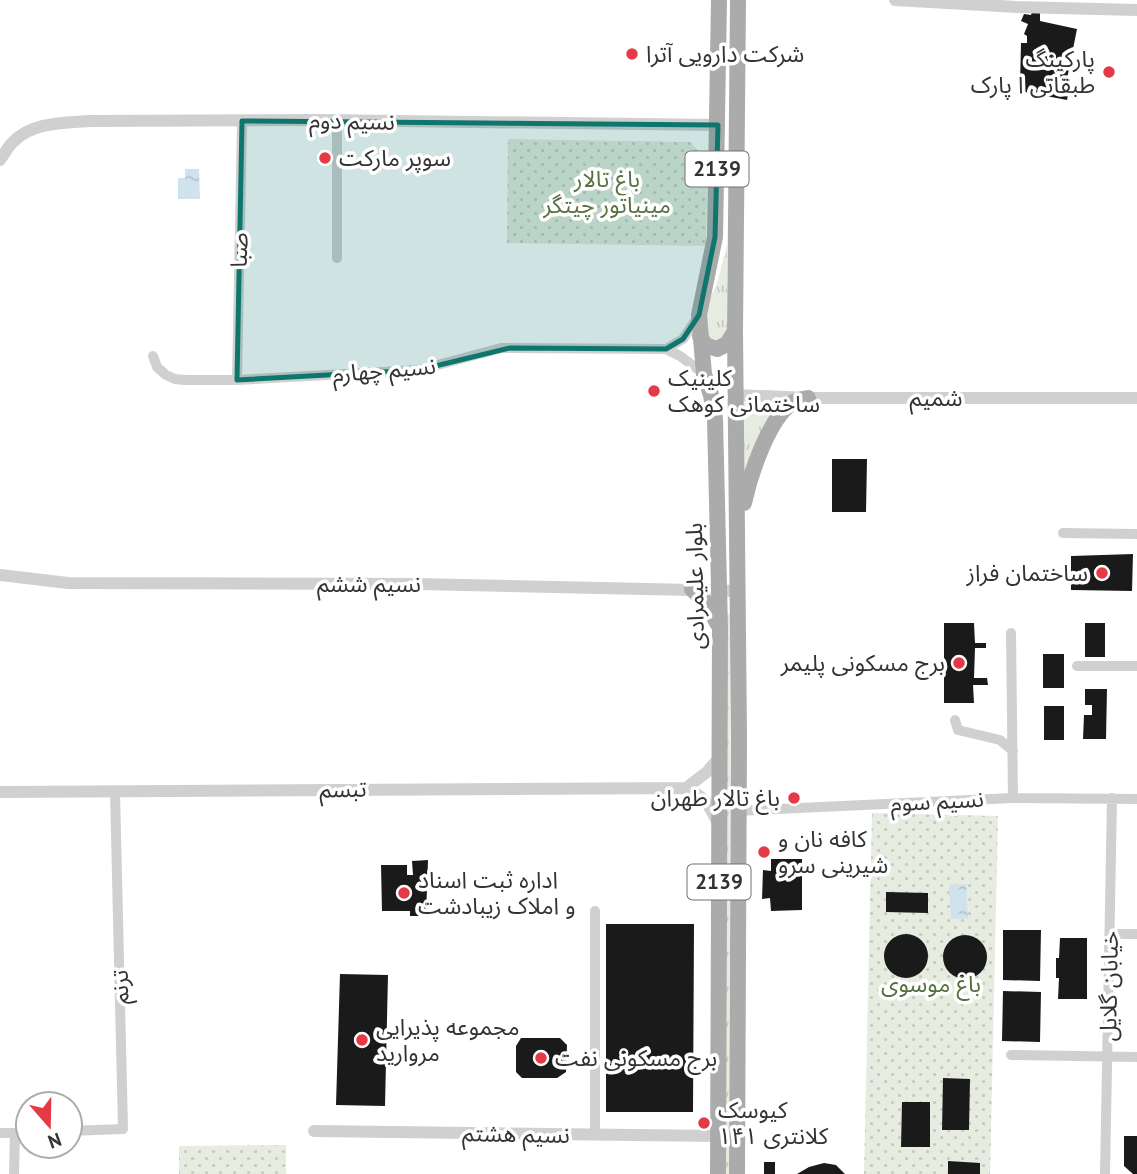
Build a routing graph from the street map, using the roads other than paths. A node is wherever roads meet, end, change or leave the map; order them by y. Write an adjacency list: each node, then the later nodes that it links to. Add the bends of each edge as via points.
1 (719, 0): 7 (main road, بلوار علیمرادی / 2139)
2 (738, 0): 11 (main road, بلوار علیمرادی / 2139)
3 (895, 0): 4 (street)
4 (1137, 10)
5 (242, 121): 6 (street, نسیم دوم); 8 (street, نسیم دوم, via 54,124 27,131); 16 (street, صبا)
6 (337, 121): 7 (street, نسیم دوم); 9 (street)
7 (718, 125): 10 (main road, بلوار علیمرادی / 2139, via 715,237)
8 (0, 160)
9 (337, 258)
10 (699, 315): 12 (main road, بلوار علیمرادی / 2139); 13 (street, via 683,339)
11 (735, 331): 12 (main road, via 727,344 717,349 705,345); 17 (main road, بلوار علیمرادی)
12 (700, 336): 15 (main road, بلوار علیمرادی / 2139)
13 (666, 349): 15 (street); 16 (street, نسیم چهارم, via 501,348 419,370)
14 (153, 356): 16 (street, نسیم چهارم, via 157,367 175,379)
15 (704, 374): 25 (main road, بلوار علیمرادی / 2139, via 715,419)
16 (237, 380)
17 (735, 395): 18 (street, شمیم); 20 (main road, بلوار علیمرادی / 2139)
18 (808, 398): 19 (street, شمیم); 20 (main road, via 792,402 780,414 762,446)
19 (1137, 398)
20 (738, 529): 26 (main road, بلوار علیمرادی / 2139)
21 (1063, 533): 22 (street)
22 (1137, 534)
23 (0, 575): 24 (street, نسیم ششم, via 68,583)
24 (692, 589): 25 (street, نسیم ششم); 27 (main road, via 709,606)
25 (719, 589): 26 (street, نسیم ششم); 27 (main road, بلوار علیمرادی / 2139)
26 (738, 591): 40 (main road, بلوار علیمرادی / 2139)
27 (720, 628): 33 (main road, بلوار علیمرادی / 2139)
28 (1011, 633): 32 (street)
29 (1077, 666): 30 (street)
30 (1137, 666)
31 (955, 720): 32 (street, via 958,730 1000,740)
32 (1013, 751): 37 (street)
33 (719, 758): 34 (street); 41 (main road, بلوار علیمرادی / 2139)
34 (685, 788): 36 (street, تبسم); 41 (street, via 706,801)
35 (0, 792): 36 (street, تبسم)
36 (115, 792): 48 (street, ترنم, via 123,1129)
37 (1013, 798): 38 (street, نسیم سوم); 40 (street, نسیم سوم)
38 (1112, 798): 39 (street, نسیم سوم); 43 (street, خیابان گلایل)
39 (1137, 799)
40 (738, 811): 53 (main road, بلوار علیمرادی / 2139)
41 (719, 825): 51 (main road, بلوار علیمرادی / 2139)
42 (595, 911): 50 (street)
43 (1110, 934): 44 (street); 46 (street, خیابان گلایل)
44 (1137, 934)
45 (1011, 1055): 46 (street)
46 (1107, 1057): 47 (street); 54 (street, خیابان گلایل)
47 (1137, 1057)
48 (84, 1130)
49 (314, 1131): 50 (street, نسیم هشتم)
50 (595, 1135): 51 (street, نسیم هشتم)
51 (719, 1136): 52 (main road, بلوار علیمرادی / 2139)
52 (718, 1174)
53 (737, 1174)
54 (1105, 1174)

